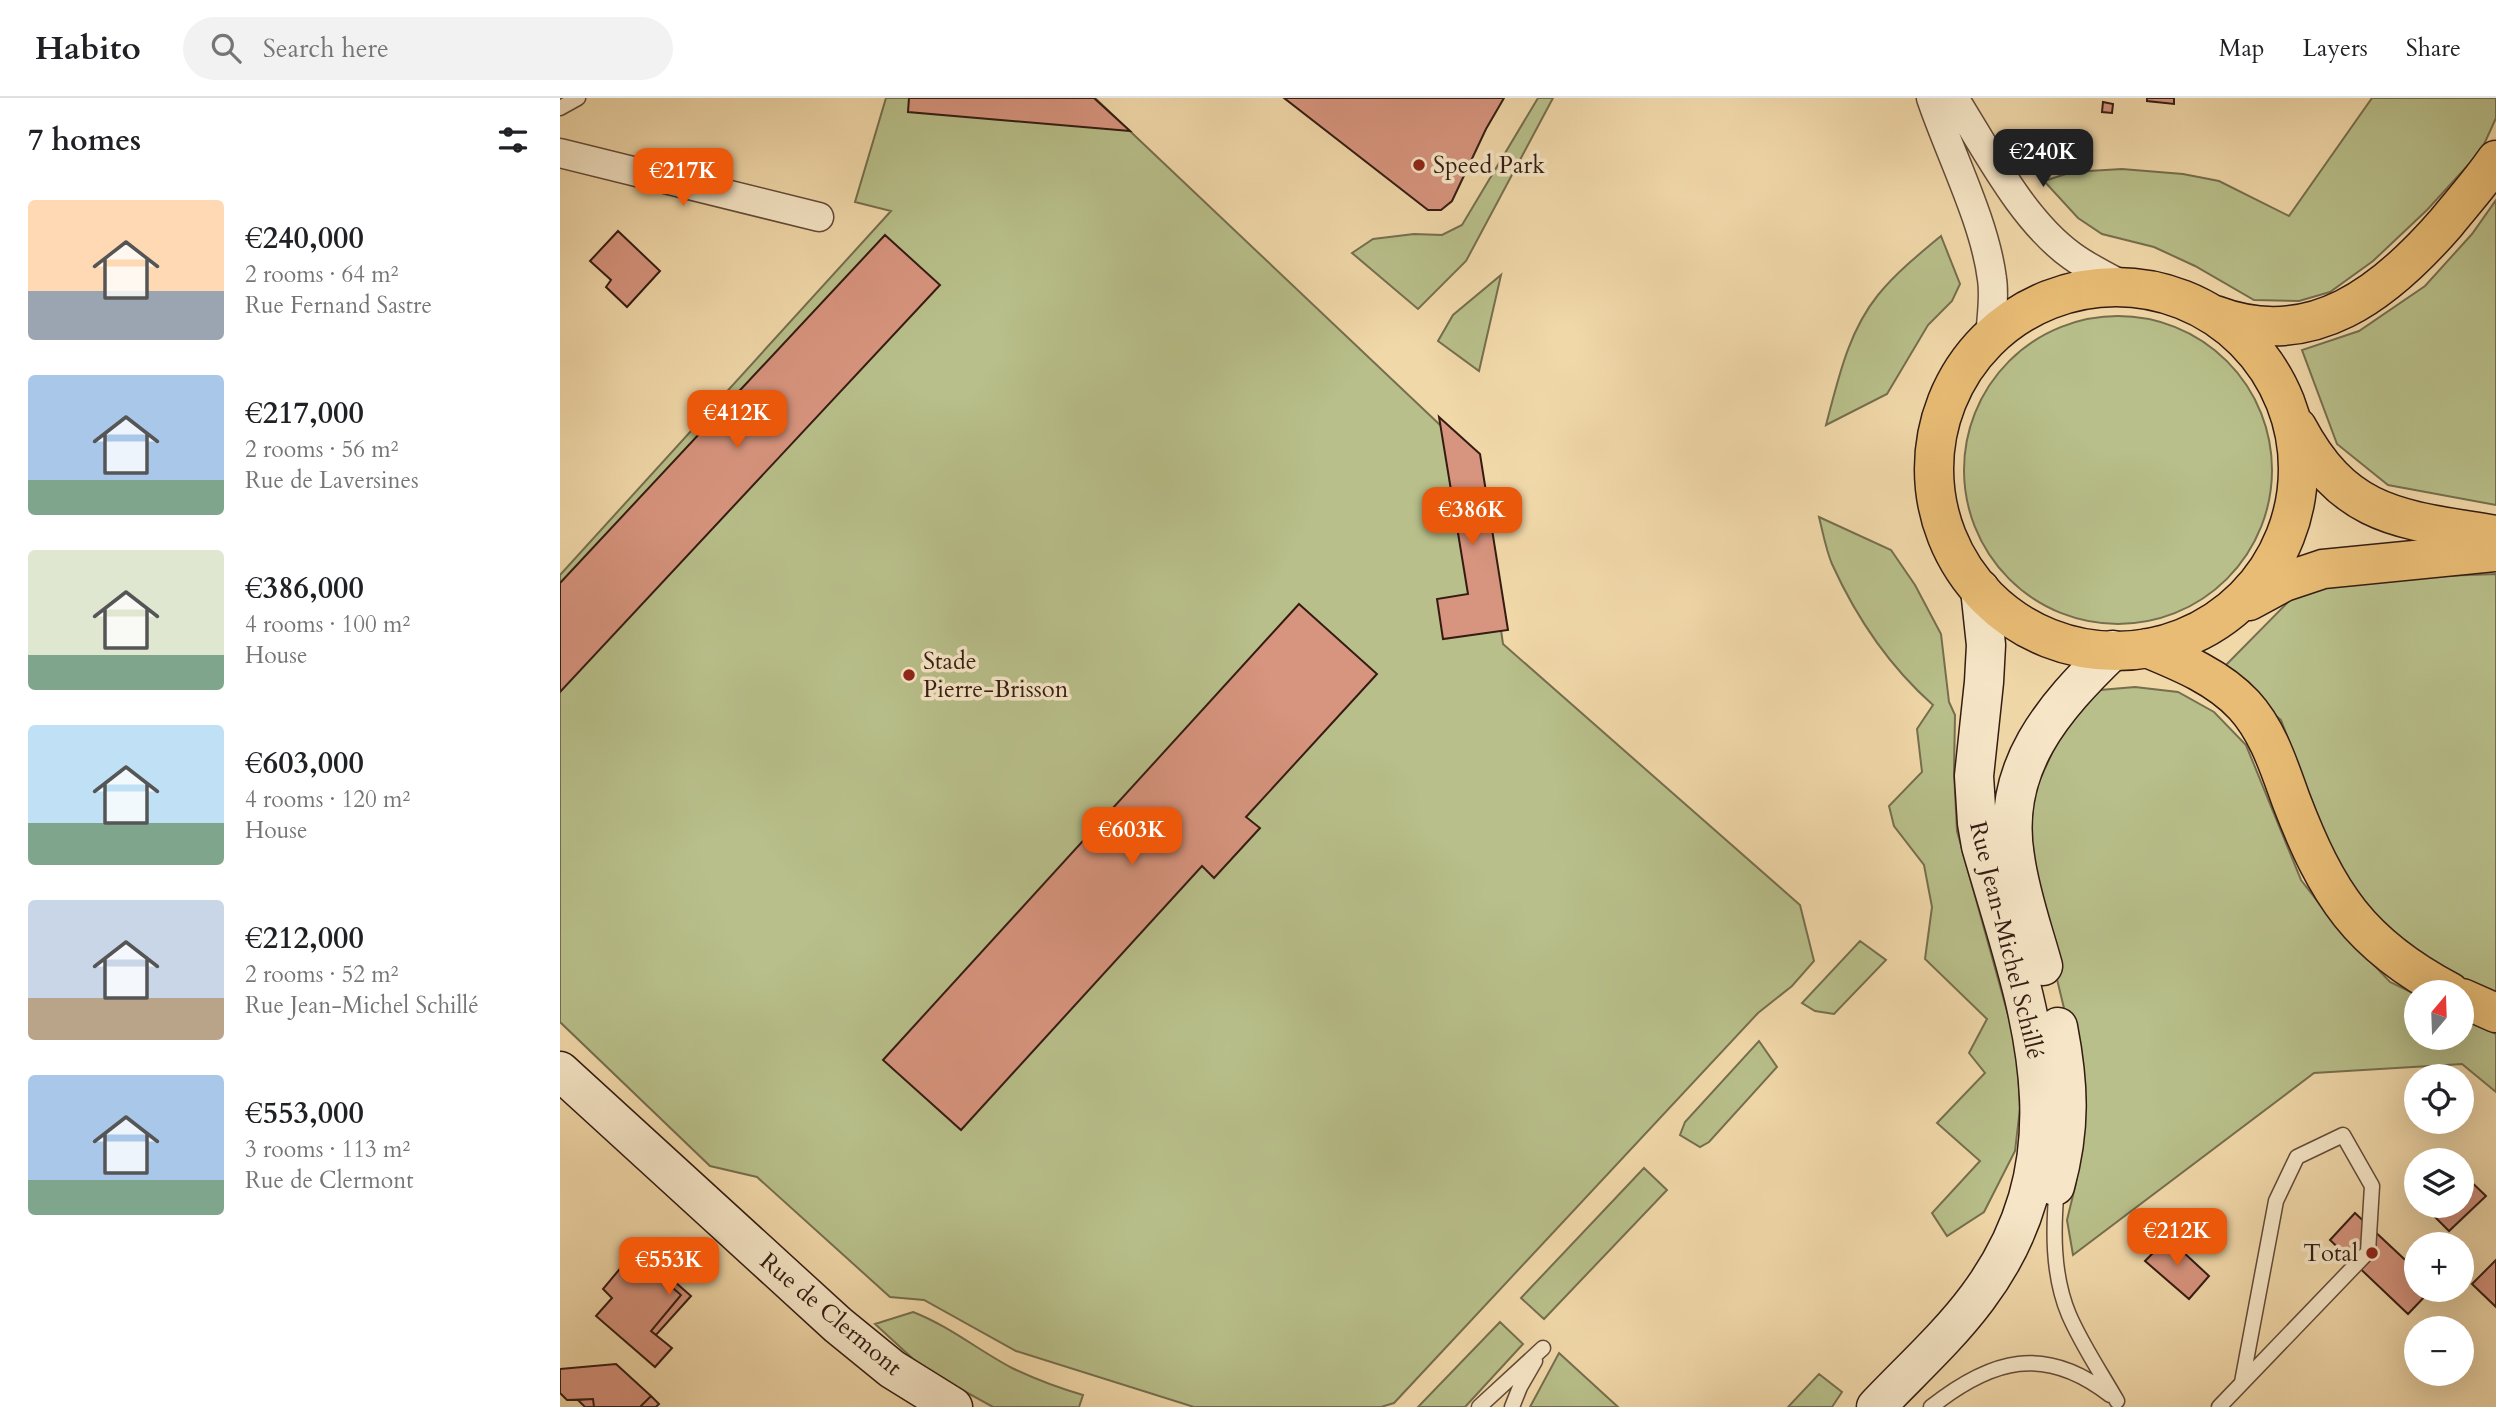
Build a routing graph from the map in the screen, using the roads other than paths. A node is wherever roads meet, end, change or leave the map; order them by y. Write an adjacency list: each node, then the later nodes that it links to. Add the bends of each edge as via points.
1 (578, 98): 4 (lane)
2 (1931, 98): 10 (street, via 1985,246 1992,281)
3 (1954, 98): 8 (street, via 2044,231 2071,255)
4 (560, 108)
5 (560, 153): 7 (street)
6 (2496, 160): 9 (main road, via 2413,259 2356,304 2321,320 2284,327 2244,324)
7 (818, 217)
8 (2128, 288): 9 (main road, via 2170,296); 10 (main road, via 2060,297 2022,314)
9 (2209, 313): 11 (main road, via 2252,349 2270,372)
10 (1990, 339): 14 (main road, via 1966,367 1948,399 1934,460 1946,532)
11 (2288, 410): 12 (main road, via 2325,471 2361,501 2406,519); 15 (main road, via 2298,467 2290,523 2265,573)
12 (2496, 535)
13 (2496, 552): 15 (main road, via 2323,569 2284,582)
14 (1980, 589): 16 (main road, via 2029,628 2063,643); 27 (main road, Rue Jean-Michel Schillé, via 1986,645 1974,776 1977,823 2035,1041 2041,1109 2038,1153 2021,1216 1979,1296)
15 (2225, 614): 16 (main road, via 2188,636)
16 (2130, 649): 17 (main road, via 2201,673 2242,703 2272,750 2318,866 2345,909 2401,964); 21 (main road, Rue Jean-Michel Schillé, via 2068,695 2040,734 2021,772 2013,806 2016,867 2055,1014 2067,1081 2067,1133)
17 (2429, 980)
18 (2474, 1003): 19 (main road)
19 (2496, 1013)
20 (560, 1071): 24 (main road, Rue de Clermont, via 838,1325 892,1369)
21 (2058, 1177): 23 (lane, via 2054,1237 2063,1299); 28 (main road, Rue Jean-Michel Schillé, via 2043,1228 2010,1292)
22 (2242, 1382): 22 (lane, via 2368,1252 2372,1186 2343,1135 2297,1157 2276,1201); 30 (lane)
23 (2120, 1404): 29 (lane, via 2070,1372 2020,1363 1983,1372)
24 (953, 1407)
25 (1479, 1407): 26 (lane, via 1543,1348)
26 (1512, 1407)
27 (1876, 1407)
28 (1912, 1407)
29 (1931, 1407)
30 (2219, 1407)

